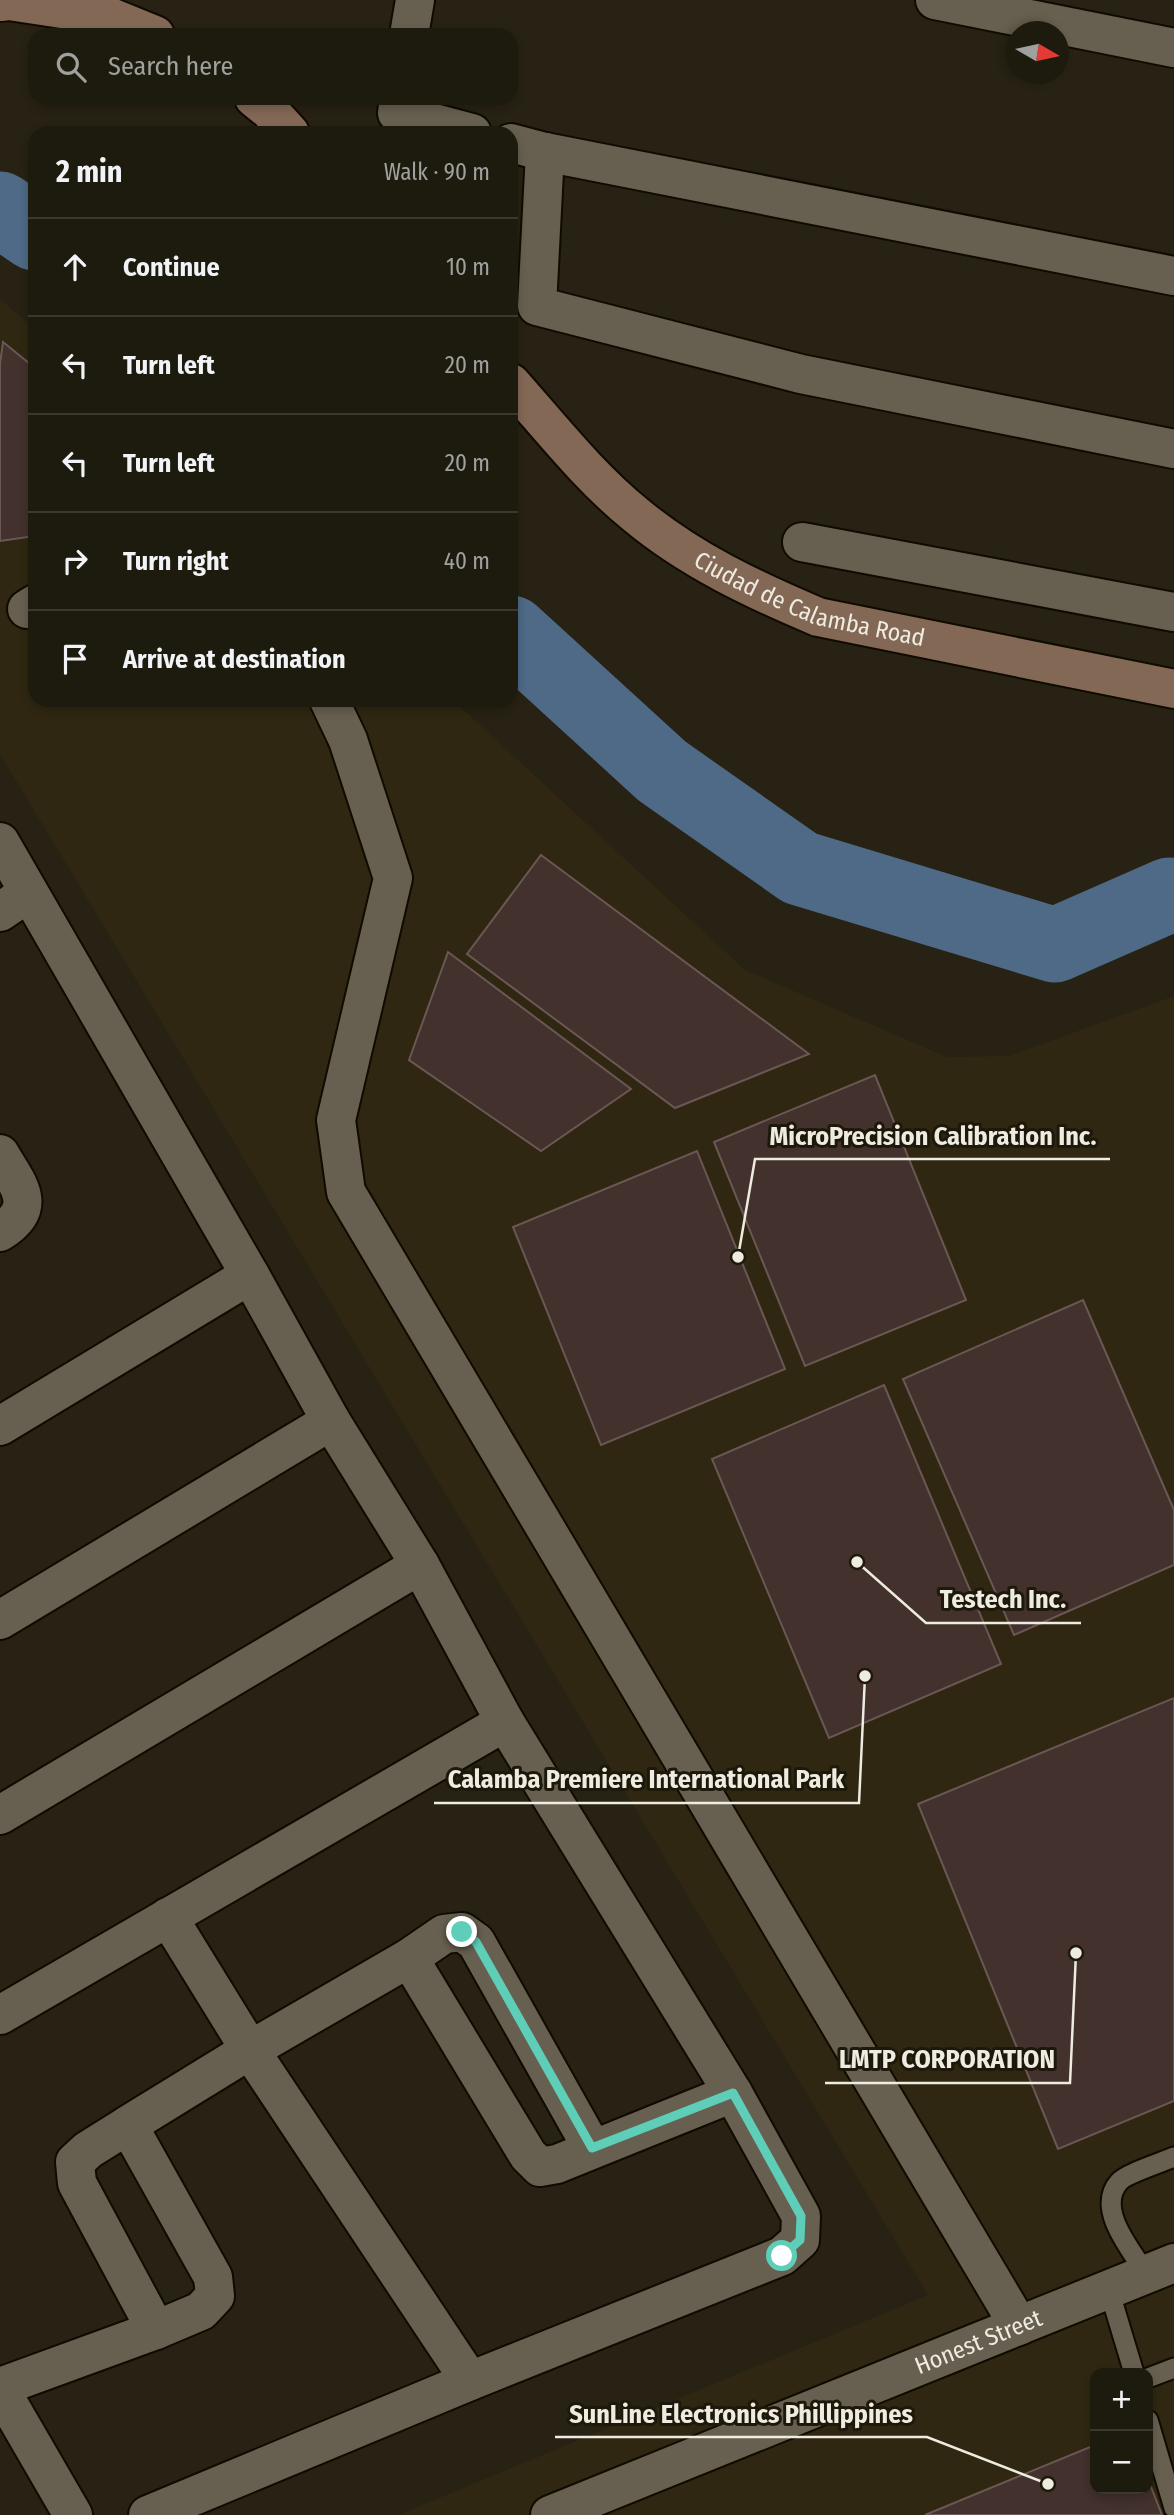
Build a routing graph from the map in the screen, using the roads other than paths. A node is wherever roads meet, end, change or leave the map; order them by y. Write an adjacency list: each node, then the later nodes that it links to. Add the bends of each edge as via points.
1 (415, 0): 5 (street)
2 (935, 0): 6 (street)
3 (4, 2): 4 (main road, via 108,16)
4 (138, 28)
5 (410, 28)
6 (1174, 48)
7 (263, 105): 9 (main road)
8 (398, 105): 10 (street, via 397,113)
9 (284, 126)
10 (446, 126)
11 (528, 148): 12 (street); 14 (street, via 537,306 801,373)
12 (1174, 276)
13 (518, 391): 17 (main road, Ciudad de Calamba Road, via 589,471 636,515 695,557 780,601 818,617)
14 (1174, 449)
15 (802, 542): 16 (street)
16 (1174, 612)
17 (1174, 689)
18 (332, 707): 40 (street, via 348,740 393,878 336,1120 346,1192)
19 (0, 842): 20 (street)
20 (14, 902): 23 (street)
21 (0, 1154): 22 (street, via 22,1191 23,1210)
22 (0, 1232)
23 (250, 1275): 24 (street); 25 (street)
24 (331, 1421): 26 (street); 27 (street)
25 (0, 1426)
26 (421, 1565): 28 (street); 29 (street)
27 (0, 1620)
28 (505, 1722): 30 (street); 34 (street)
29 (0, 1815)
30 (168, 1917): 32 (street); 33 (street)
31 (409, 1958): 33 (street); 36 (street, via 528,2155 540,2167); 36 (street, via 443,1934 462,1932 476,1942)
32 (0, 2015)
33 (250, 2050): 35 (street); 45 (street)
34 (733, 2093): 36 (street); 45 (street, via 801,2216 800,2240 782,2256)
35 (128, 2125): 41 (street, via 75,2162 77,2183); 41 (street, via 213,2277 215,2296 201,2311)
36 (592, 2148)
37 (1174, 2157): 38 (lane, via 1120,2180 1111,2195 1113,2222)
38 (1161, 2269): 39 (street, Honest Street)
39 (1109, 2290): 40 (street, Honest Street); 42 (lane)
40 (1019, 2326): 51 (street, Honest Street)
41 (156, 2330): 46 (street)
42 (1132, 2368)
43 (1174, 2368): 44 (lane)
44 (1153, 2376)
45 (470, 2381): 50 (street)
46 (0, 2388): 49 (street)
47 (1151, 2431): 48 (lane)
48 (1174, 2508)
49 (73, 2515)
50 (148, 2515)
51 (550, 2515)

